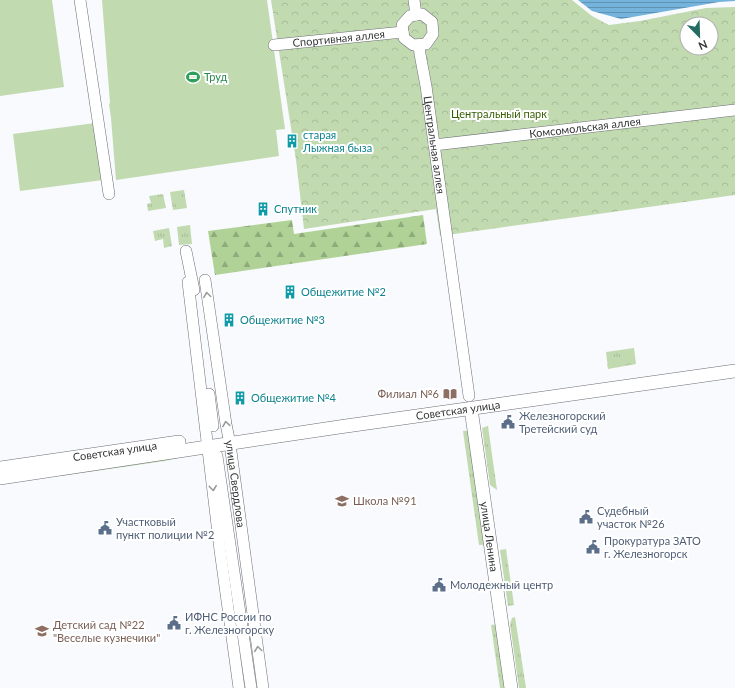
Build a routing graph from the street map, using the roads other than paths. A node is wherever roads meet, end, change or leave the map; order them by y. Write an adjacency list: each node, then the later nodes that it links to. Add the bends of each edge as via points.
1 (80, 0): 9 (street)
2 (414, 0): 3 (street)
3 (416, 15): 4 (street, via 410,16 402,25); 6 (street, via 422,14 432,22 433,34 426,44)
4 (403, 32): 5 (street, Спортивная аллея); 6 (street, via 404,38 414,45)
5 (274, 45)
6 (419, 45): 8 (street, Центральная аллея)
7 (735, 110): 8 (street, Комсомольская аллея)
8 (434, 145): 10 (street, Центральная аллея)
9 (109, 194)
10 (447, 244): 15 (street, улица Ленина)
11 (186, 252): 16 (street)
12 (205, 280): 17 (street, улица Свердлова, one-way to 12)
13 (188, 282): 18 (street, улица Свердлова)
14 (735, 371): 15 (main road, Советская улица)
15 (470, 402): 17 (main road, Советская улица, via 339,427); 24 (main road, улица Ленина)
16 (213, 426)
17 (230, 444): 18 (main road, Советская улица); 23 (street, улица Свердлова, one-way to 17)
18 (211, 447): 19 (main road, Советская улица); 20 (main road, Советская улица); 21 (street, улица Свердлова, one-way to 21, via 220,550); 22 (street)
19 (0, 468)
20 (0, 478)
21 (239, 688)
22 (251, 688)
23 (263, 688)
24 (511, 688)

